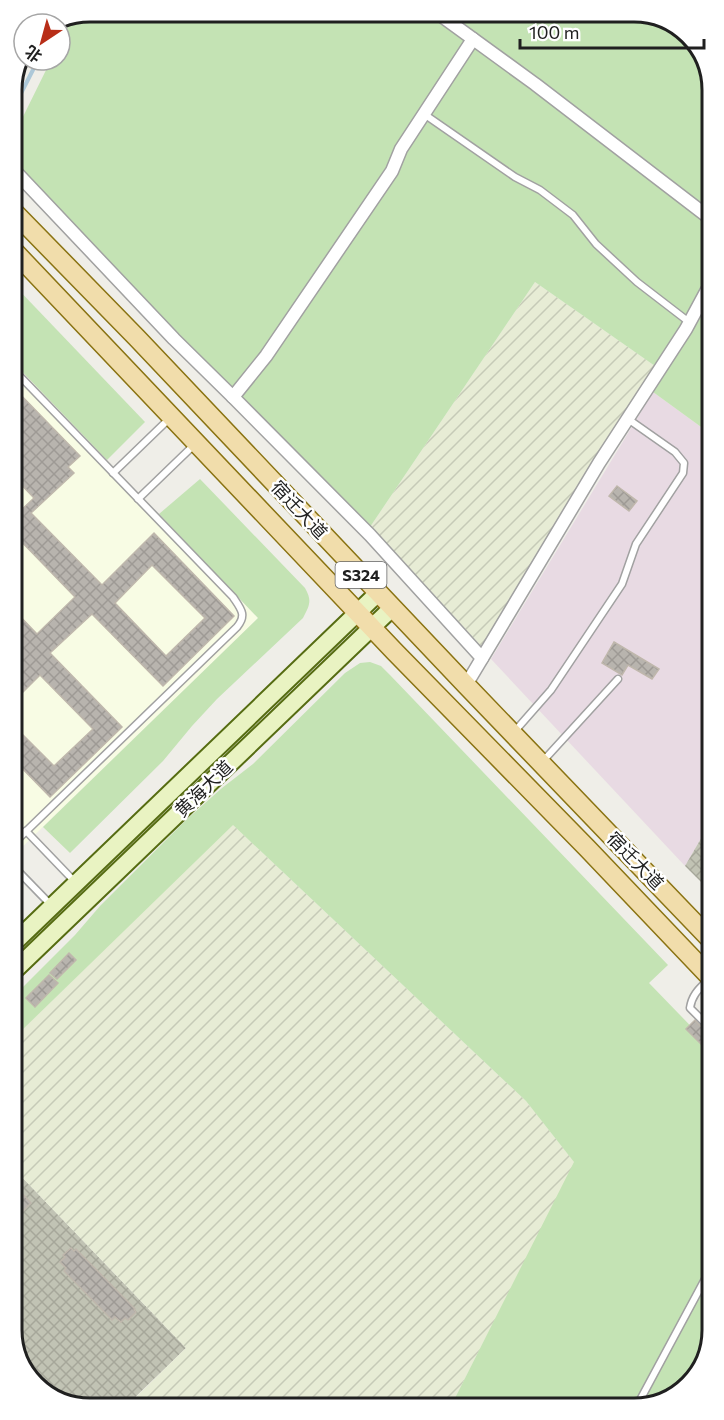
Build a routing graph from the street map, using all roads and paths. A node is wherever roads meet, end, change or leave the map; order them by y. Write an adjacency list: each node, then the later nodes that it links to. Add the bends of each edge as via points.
1 (450, 23): 2 (street)
2 (472, 39): 3 (street); 5 (street)
3 (424, 114): 9 (lane, via 573,215 596,244); 11 (street, via 392,171 266,356)
4 (23, 180): 11 (street)
5 (702, 212)
6 (23, 221): 17 (main road, 宿迁大道 / S324)
7 (23, 260): 12 (main road, 宿迁大道 / S324)
8 (702, 299): 9 (street)
9 (690, 322): 13 (street)
10 (23, 379): 15 (lane)
11 (233, 397): 21 (street, via 370,535)
12 (171, 417): 14 (main road, 宿迁大道 / S324); 15 (lane)
13 (627, 419): 21 (street); 24 (lane, via 675,452 684,463 684,472 636,544 622,584 551,690)
14 (196, 444): 16 (lane); 19 (main road, 宿迁大道 / S324)
15 (113, 473): 16 (lane)
16 (138, 499): 26 (lane, via 233,597 243,613 242,621)
17 (378, 593): 18 (main road, 宿迁大道 / S324); 19 (main road, 黄海大道)
18 (392, 608): 20 (main road, 黄海大道); 23 (main road, 宿迁大道 / S324)
19 (358, 613): 20 (main road, 宿迁大道 / S324); 29 (main road, 黄海大道)
20 (372, 628): 33 (main road, 黄海大道); 34 (main road, 宿迁大道 / S324)
21 (482, 658): 23 (street)
22 (618, 679): 25 (lane)
23 (466, 685): 24 (main road, 宿迁大道 / S324)
24 (512, 734): 25 (main road, 宿迁大道 / S324)
25 (540, 763): 31 (main road, 宿迁大道 / S324)
26 (26, 831): 27 (lane); 29 (lane)
27 (22, 835)
28 (22, 876): 30 (lane)
29 (76, 883): 30 (main road, 黄海大道)
30 (52, 906): 32 (main road, 黄海大道)
31 (702, 931)
32 (22, 935)
33 (22, 963)
34 (702, 969)
35 (702, 985): 36 (lane, via 690,1008)
36 (702, 1020)
37 (702, 1285): 38 (lane)
38 (642, 1397)

